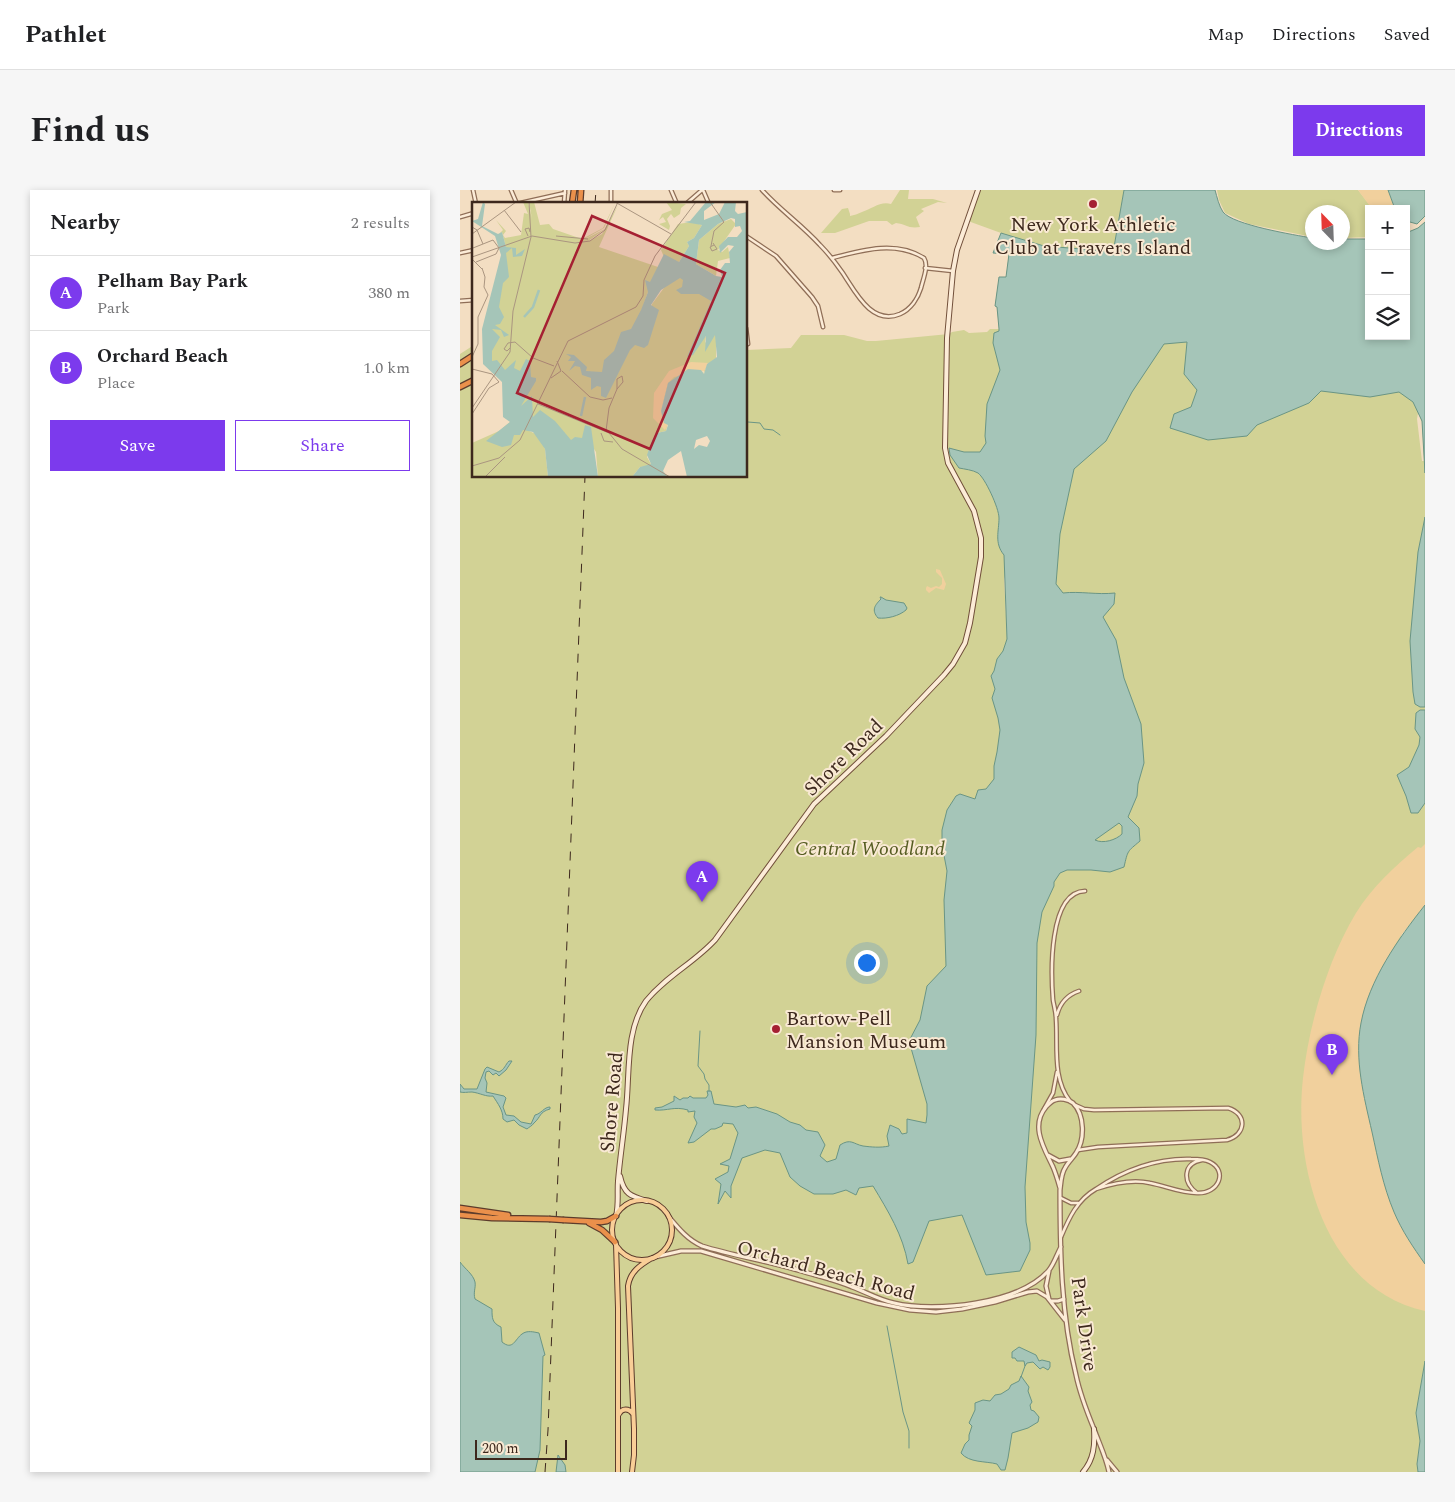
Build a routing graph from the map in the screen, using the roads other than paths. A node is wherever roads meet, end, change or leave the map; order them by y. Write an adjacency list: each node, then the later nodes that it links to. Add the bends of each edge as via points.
1 (511, 190): 10 (street)
2 (671, 190): 12 (street)
3 (703, 190): 13 (street); 14 (street)
4 (762, 190): 16 (street)
5 (834, 190): 6 (street)
6 (840, 190)
7 (974, 190): 8 (street)
8 (978, 190): 18 (main road)
9 (565, 192): 11 (street)
10 (516, 202)
11 (525, 202)
12 (676, 202)
13 (688, 202)
14 (708, 202)
15 (748, 237): 19 (street, via 776,256 812,297 818,306)
16 (832, 258): 17 (street, via 889,248 923,257); 17 (street, via 862,303 874,313 884,316 899,314 911,307)
17 (926, 268): 18 (street)
18 (952, 271): 34 (main road, Shore Road, via 945,448 948,463 974,511 982,546 965,643 944,675 814,804 715,940 642,1007 632,1034)
19 (823, 327)
20 (472, 356): 21 (highway)
21 (460, 364)
22 (472, 381): 23 (highway)
23 (460, 387)
24 (1085, 891): 26 (street, Park Drive, via 1068,898 1055,930 1053,1001)
25 (1079, 991): 26 (street, via 1064,999)
26 (1056, 1017): 27 (street, Park Drive)
27 (1058, 1068): 28 (street, Park Drive, via 1062,1087); 29 (street, Park Drive, via 1053,1093)
28 (1073, 1103): 29 (street, via 1056,1100); 30 (street, Park Drive, via 1082,1127); 30 (street, via 1094,1110 1228,1108 1238,1114 1242,1123 1239,1133 1228,1139)
29 (1042, 1112): 31 (street, Park Drive, via 1039,1128)
30 (1077, 1150): 32 (street, Park Drive)
31 (1044, 1152): 32 (street, via 1056,1160); 35 (street, Park Drive)
32 (1070, 1159): 35 (street, Park Drive)
33 (1202, 1160): 36 (street, via 1179,1159 1148,1164 1118,1175); 37 (street, via 1192,1164 1187,1175 1189,1185); 37 (street, via 1215,1166 1219,1180 1211,1191)
34 (619, 1175): 39 (main road, Shore Road, via 627,1193); 43 (main road, Shore Road)
35 (1060, 1188): 38 (street, Park Drive)
36 (1096, 1188): 37 (street, via 1139,1181); 40 (street)
37 (1197, 1193)
38 (1061, 1198): 40 (street, via 1071,1203); 47 (street, Park Drive)
39 (647, 1201): 43 (main road, via 628,1204); 44 (main road, via 662,1207)
40 (1079, 1202): 47 (street)
41 (460, 1208): 45 (highway)
42 (460, 1215): 45 (highway)
43 (616, 1216): 46 (highway, via 604,1222); 48 (main road, via 613,1228)
44 (669, 1217): 50 (main road, via 671,1239 664,1251); 53 (street, Orchard Beach Road, via 686,1236 702,1246 806,1272 903,1305 947,1307 987,1300 1023,1288)
45 (522, 1218): 46 (highway, bridge)
46 (583, 1221): 48 (highway, via 599,1228)
47 (1061, 1237): 49 (street, Park Drive)
48 (616, 1243): 50 (main road, via 631,1258); 57 (main road)
49 (1061, 1246): 51 (street, Park Drive); 52 (street, Orchard Beach Road)
50 (654, 1258): 55 (street, Orchard Beach Road, via 681,1251 701,1251 910,1310 968,1308 1032,1291); 58 (main road, via 635,1270 628,1286)
51 (1062, 1261): 52 (street); 54 (street, Park Drive)
52 (1053, 1264): 53 (street, Orchard Beach Road)
53 (1049, 1270): 55 (street, via 1046,1286)
54 (1064, 1299): 55 (street); 56 (street, Park Drive)
55 (1050, 1300): 56 (street)
56 (1066, 1321): 59 (street, Park Drive, via 1076,1376)
57 (618, 1416): 58 (main road, via 625,1409); 62 (main road)
58 (633, 1416): 61 (main road)
59 (1094, 1429): 60 (street, Park Drive); 65 (main road, via 1093,1454)
60 (1106, 1460): 66 (street, Park Drive); 67 (street, Park Drive)
61 (633, 1462): 63 (main road); 64 (main road)
62 (618, 1472)
63 (632, 1472)
64 (636, 1472)
65 (1083, 1472)
66 (1109, 1472)
67 (1117, 1472)

